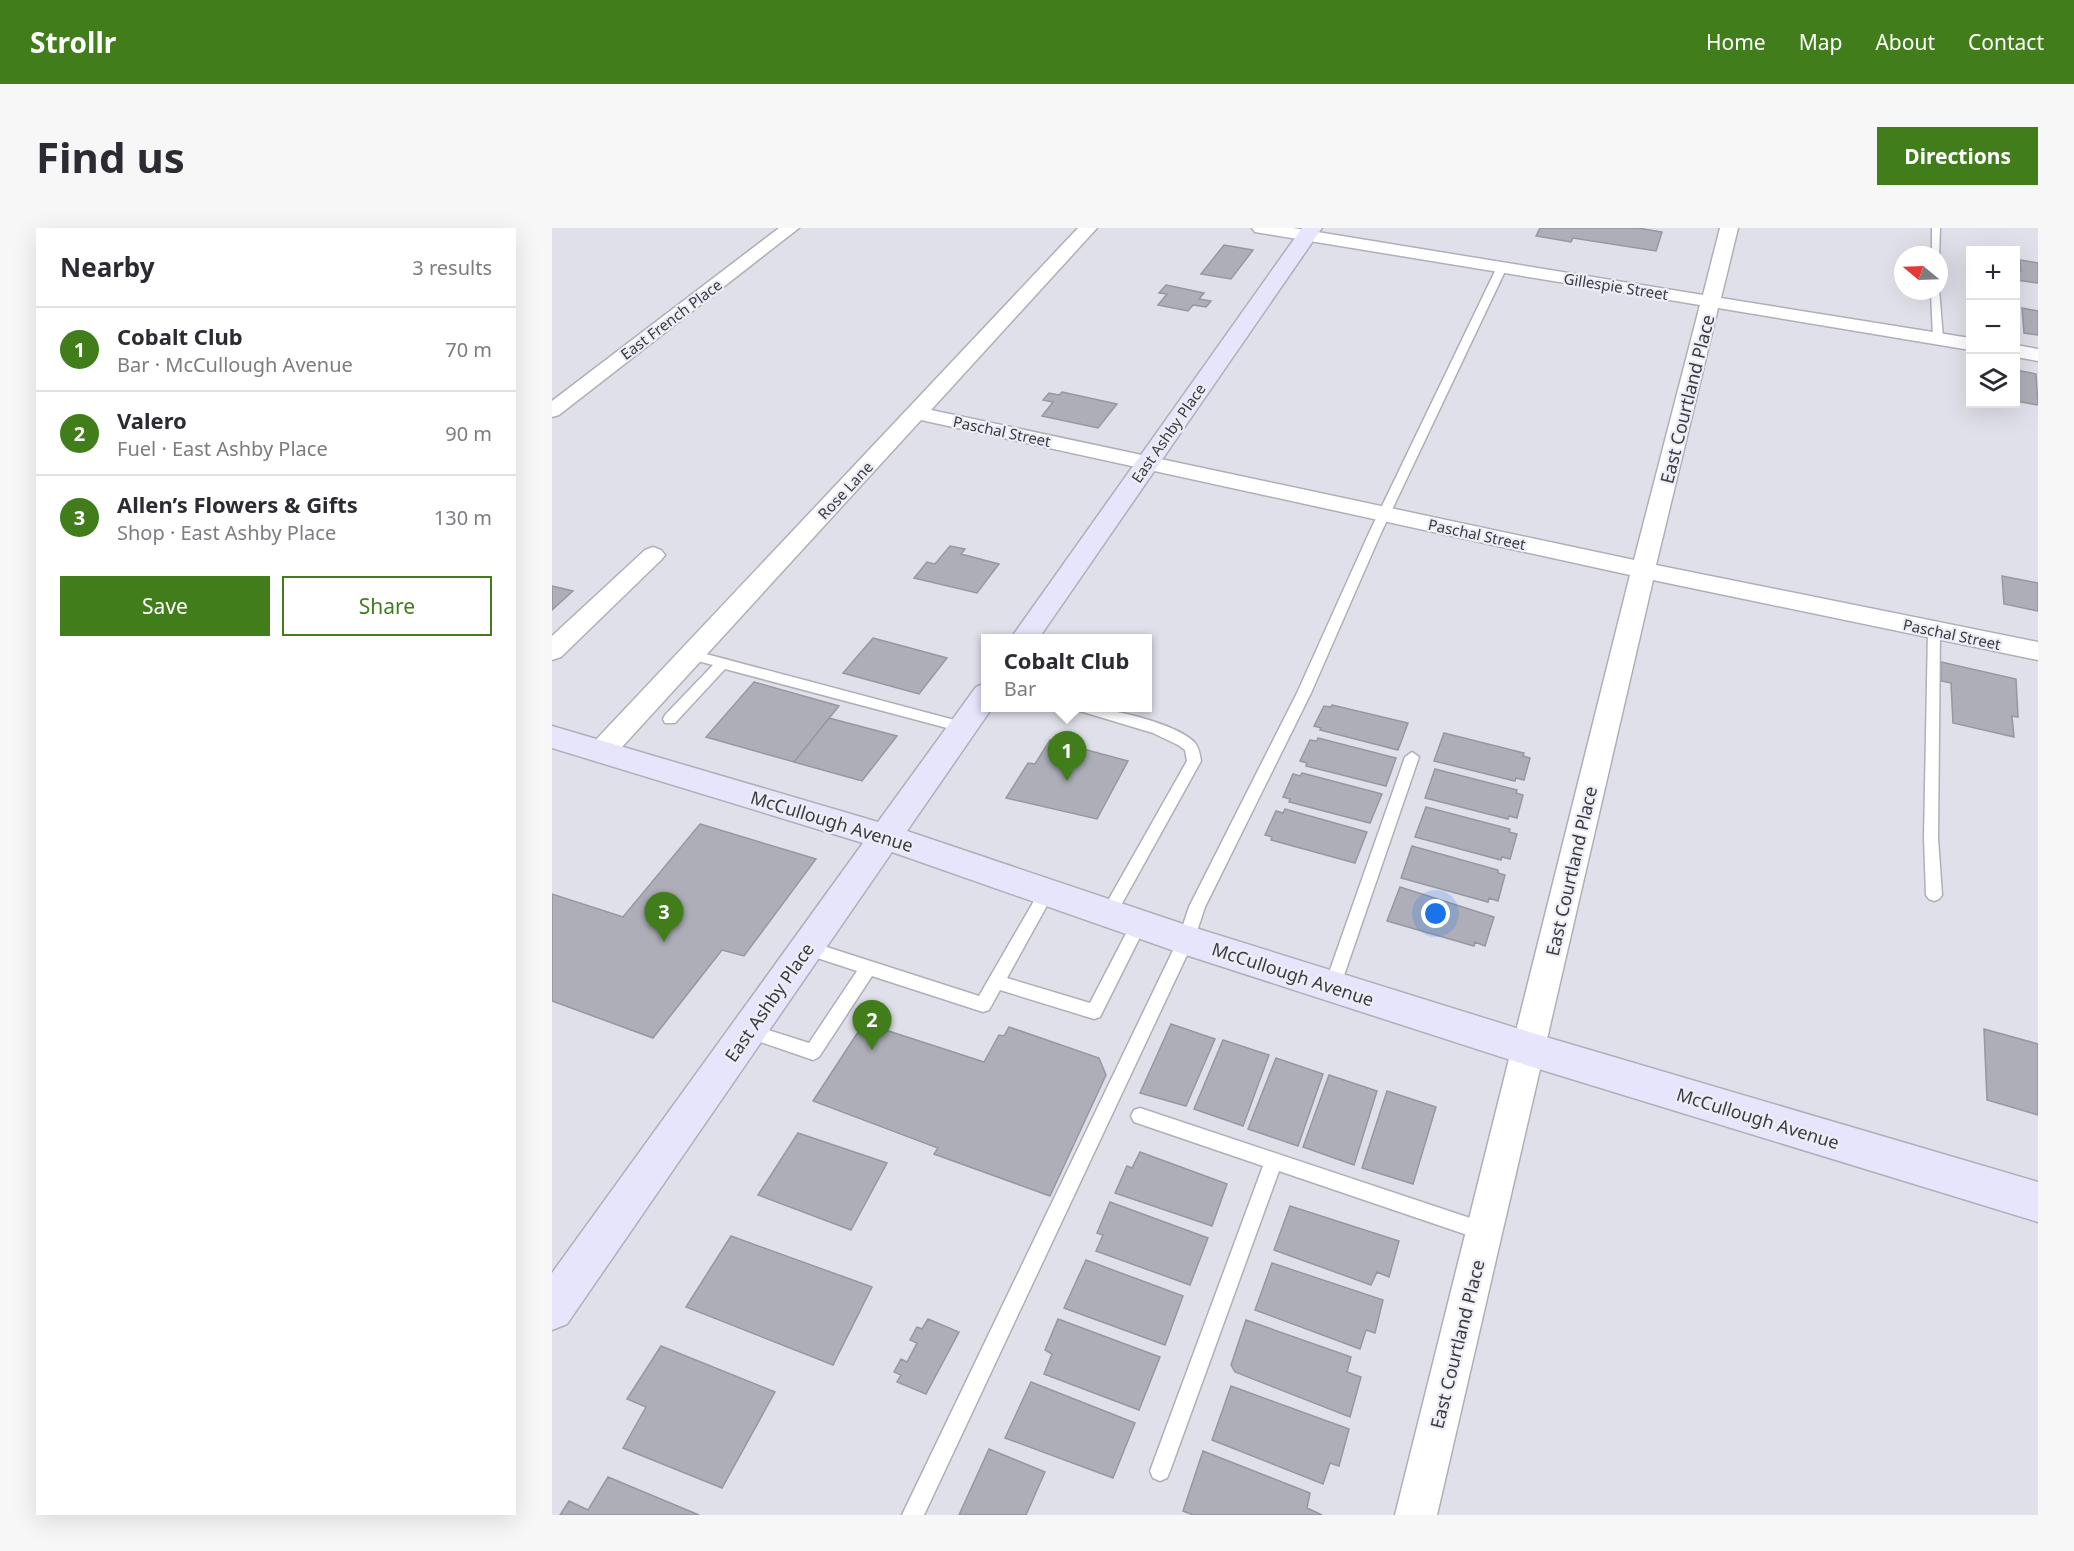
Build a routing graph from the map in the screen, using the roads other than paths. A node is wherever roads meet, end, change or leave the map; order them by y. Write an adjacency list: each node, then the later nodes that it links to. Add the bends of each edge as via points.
1 (790, 228): 15 (street, East French Place)
2 (1088, 228): 16 (street, Rose Lane)
3 (1261, 228): 6 (street, Gillespie Street)
4 (1730, 228): 10 (street, East Courtland Place)
5 (1936, 228): 7 (lane)
6 (1309, 232): 8 (street, Gillespie Street); 17 (main road, East Ashby Place)
7 (1936, 246)
8 (1502, 267): 10 (street, Gillespie Street); 18 (lane)
9 (1936, 300): 11 (lane)
10 (1712, 301): 11 (street, Gillespie Street); 20 (street, East Courtland Place)
11 (1938, 338): 12 (street, Gillespie Street)
12 (1966, 343)
13 (2020, 352): 14 (street)
14 (2038, 355)
15 (552, 411)
16 (916, 413): 17 (street, Paschal Street); 25 (street, Rose Lane)
17 (1147, 462): 18 (street, Paschal Street); 22 (main road, East Ashby Place)
18 (1384, 514): 20 (street, Paschal Street); 38 (lane, via 1304,693 1197,907)
19 (653, 555): 23 (street)
20 (1643, 570): 21 (street, Paschal Street); 44 (street, East Courtland Place)
21 (1934, 630): 24 (street, Paschal Street); 36 (lane)
22 (1028, 634)
23 (552, 651)
24 (2038, 651)
25 (691, 655): 26 (lane); 32 (street, Rose Lane)
26 (722, 664): 29 (lane); 30 (lane)
27 (981, 701): 30 (main road, East Ashby Place)
28 (1098, 712): 37 (lane, via 1179,739 1191,748 1194,761)
29 (670, 719)
30 (962, 728): 34 (main road, East Ashby Place)
31 (552, 737): 32 (main road, McCullough Avenue)
32 (601, 752): 34 (main road, McCullough Avenue)
33 (1412, 757): 42 (lane)
34 (886, 837): 35 (main road, McCullough Avenue); 39 (main road, East Ashby Place)
35 (1047, 891): 37 (main road, McCullough Avenue); 41 (lane)
36 (1934, 895)
37 (1124, 918): 38 (main road, McCullough Avenue); 41 (lane, via 1094,1012)
38 (1186, 940): 42 (main road, McCullough Avenue); 51 (lane)
39 (808, 948): 40 (lane); 43 (main road, East Ashby Place)
40 (868, 968): 41 (lane, via 983,1005); 43 (lane, via 813,1052)
41 (996, 982)
42 (1332, 987): 44 (main road, McCullough Avenue)
43 (749, 1031): 49 (main road, East Ashby Place)
44 (1529, 1049): 47 (main road, McCullough Avenue); 48 (street, East Courtland Place)
45 (1140, 1116): 46 (lane)
46 (1274, 1161): 48 (lane); 50 (lane)
47 (2038, 1202)
48 (1485, 1232): 52 (street, East Courtland Place)
49 (552, 1309)
50 (1160, 1471)
51 (913, 1515)
52 (1416, 1515)

